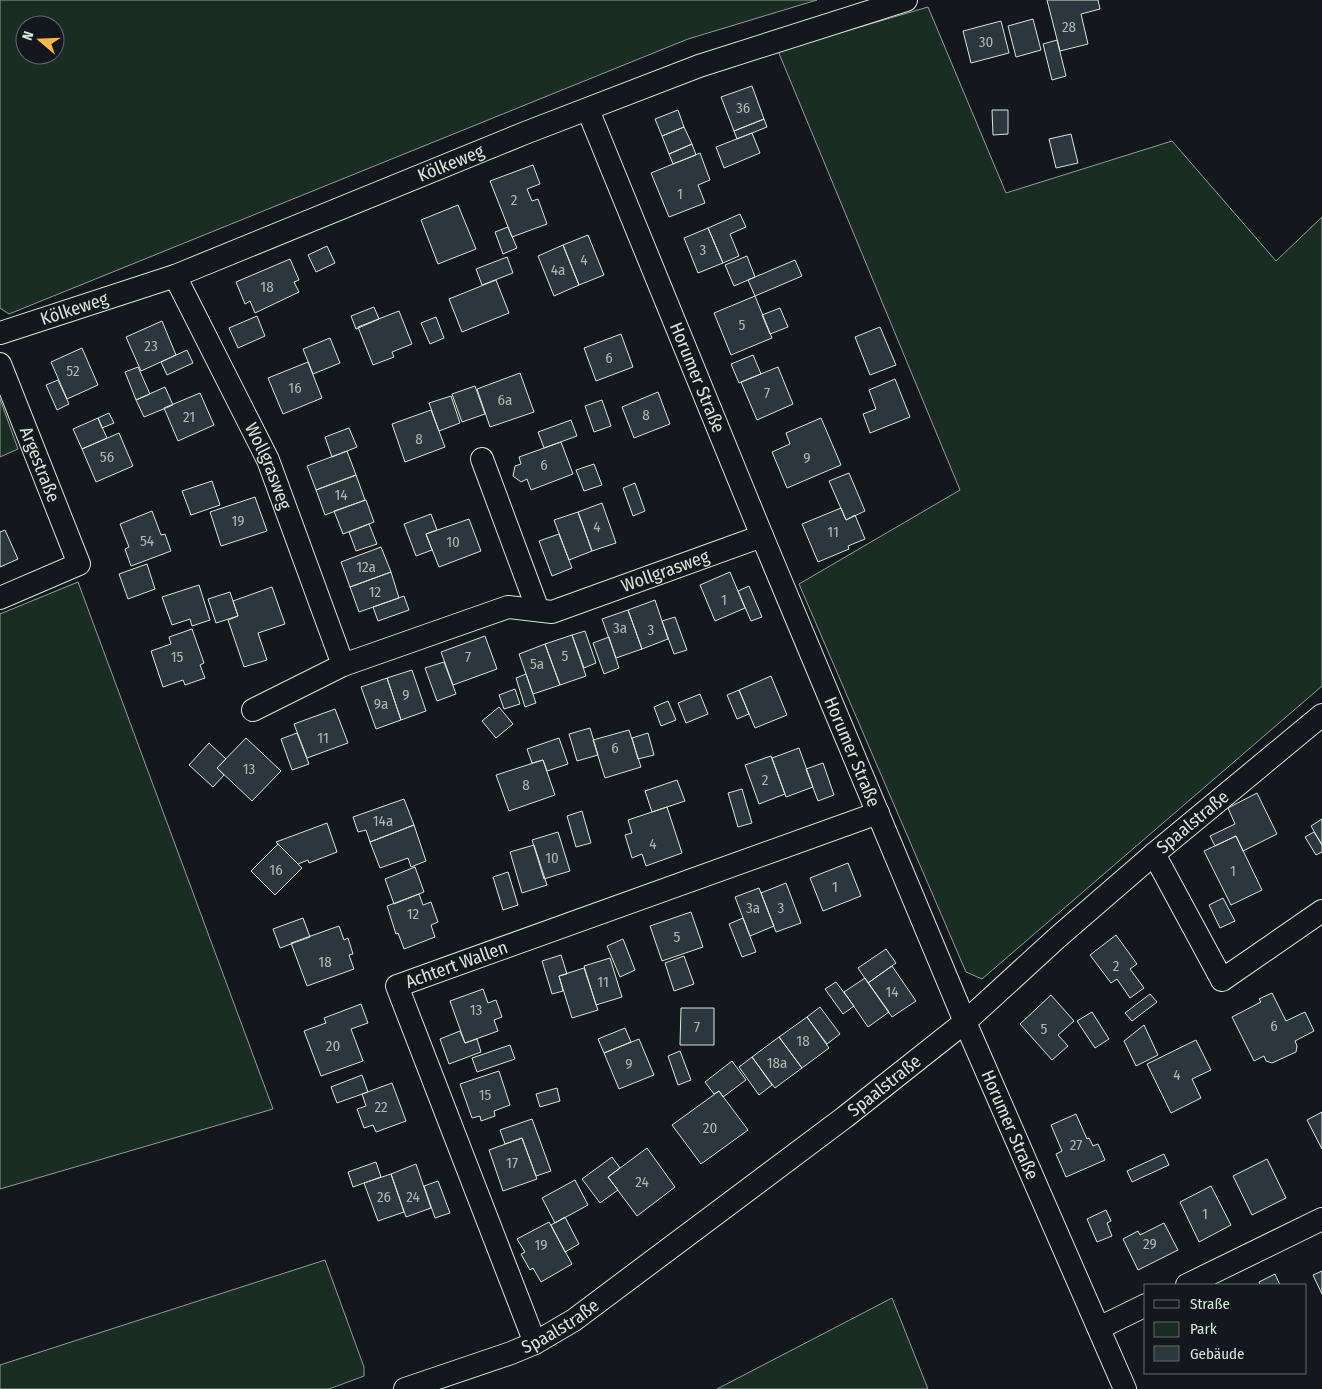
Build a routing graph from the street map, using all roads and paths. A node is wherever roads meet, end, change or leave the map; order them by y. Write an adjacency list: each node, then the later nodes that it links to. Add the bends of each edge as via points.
1 (906, 0): 2 (street, Kölkeweg, via 699,66)
2 (588, 110): 3 (street, Kölkeweg); 7 (street, Horumer Straße)
3 (175, 276): 4 (street, Kölkeweg); 10 (street, Wollgrasweg, via 268,460)
4 (0, 333)
5 (0, 364): 8 (street, Argestraße, via 79,564)
6 (482, 459): 9 (street)
7 (762, 536): 9 (street, Wollgrasweg, via 552,612); 13 (street, Horumer Straße)
8 (0, 598)
9 (538, 610): 10 (street, Wollgrasweg, via 508,607)
10 (343, 665): 11 (street, Wollgrasweg)
11 (253, 710)
12 (1322, 715): 14 (street, Spaalstraße)
13 (878, 813): 16 (street, Horumer Straße); 21 (street, Achtert Wallen, via 397,986)
14 (1154, 854): 15 (street, via 1222,980); 16 (street, Spaalstraße)
15 (1322, 912)
16 (965, 1022): 20 (street, Horumer Straße); 21 (street, Spaalstraße, via 846,1117 574,1320)
17 (1322, 1219): 18 (street)
18 (1189, 1284)
19 (1144, 1306): 20 (street)
20 (1099, 1328): 23 (street, Horumer Straße)
21 (535, 1343): 22 (street, Spaalstraße)
22 (405, 1389)
23 (1125, 1389)

